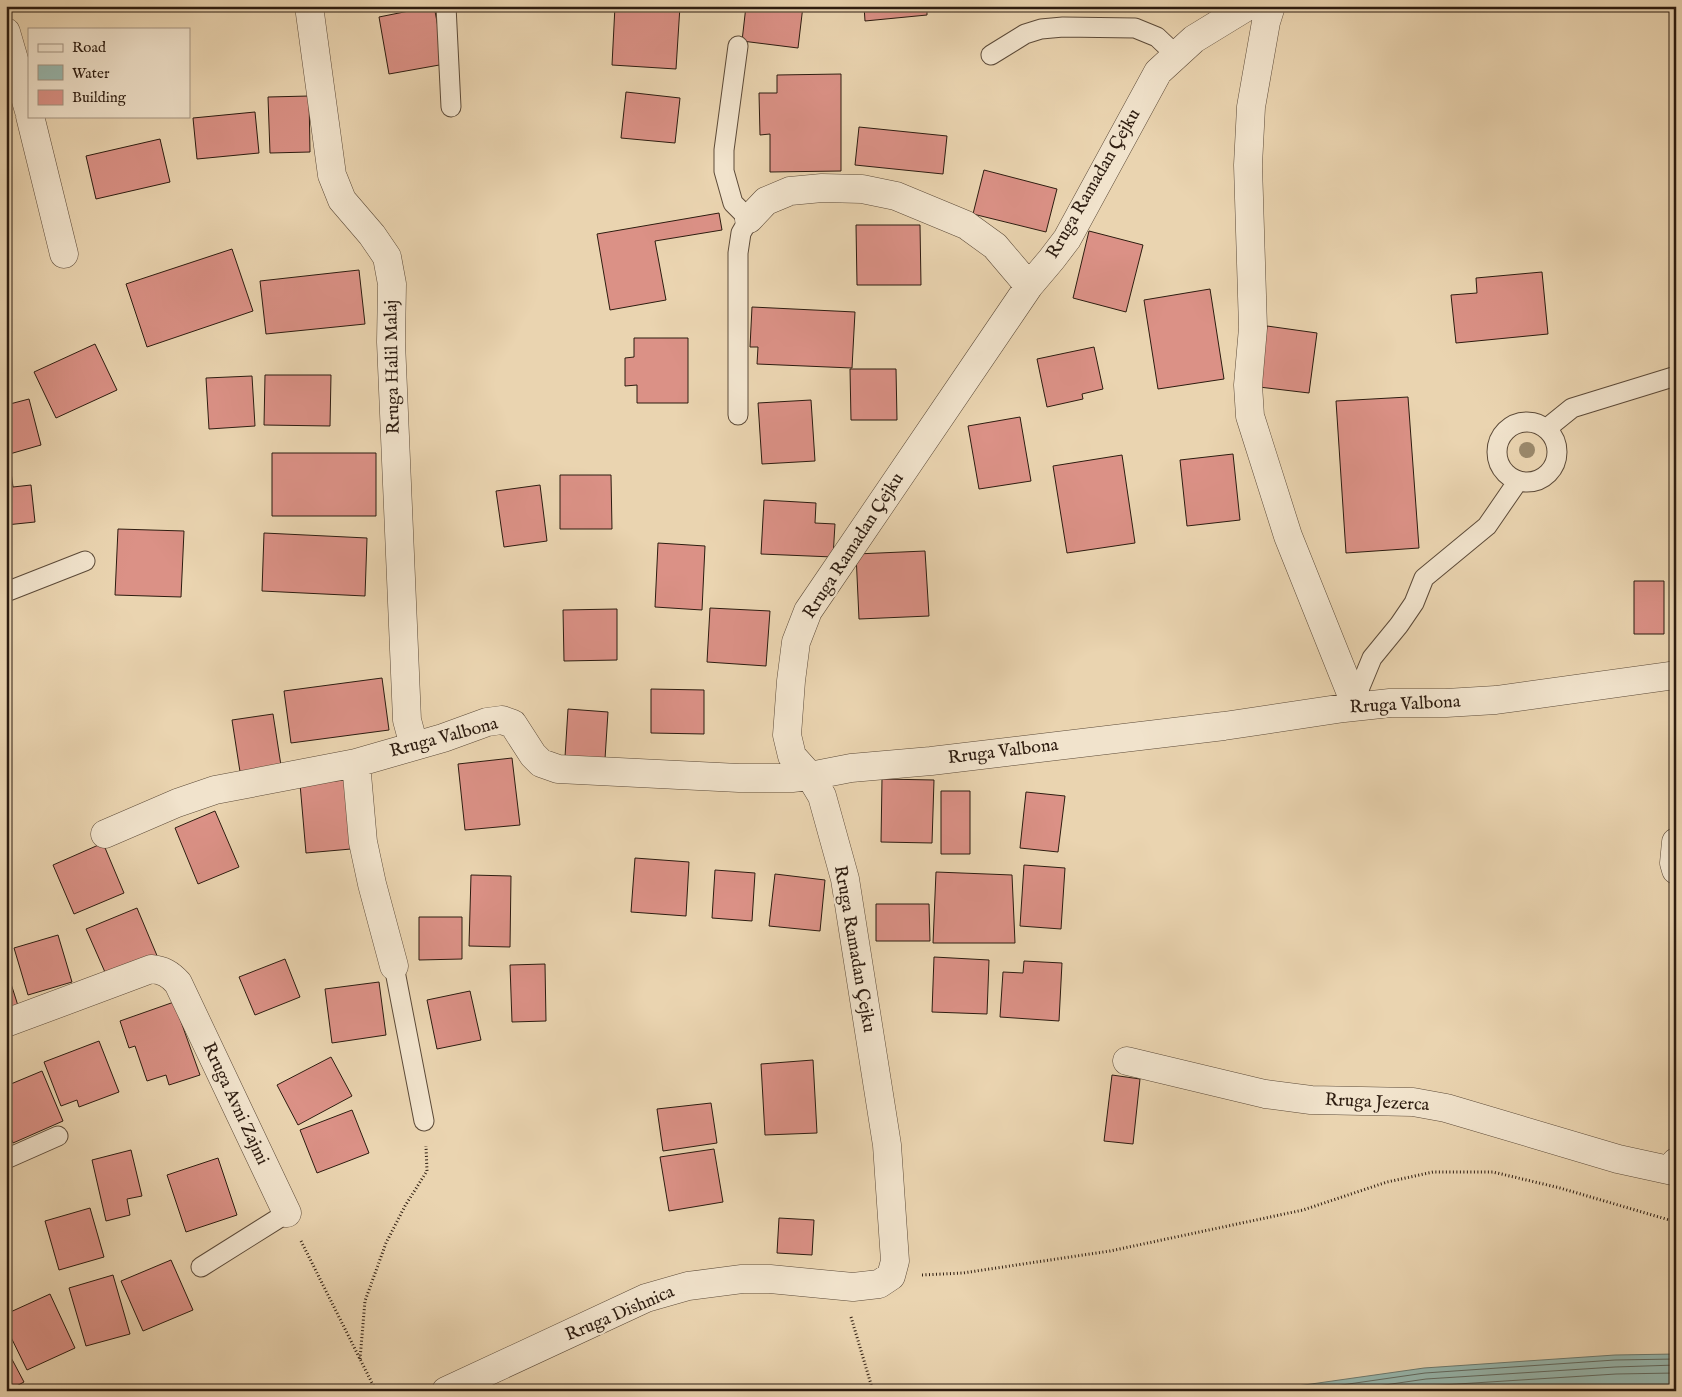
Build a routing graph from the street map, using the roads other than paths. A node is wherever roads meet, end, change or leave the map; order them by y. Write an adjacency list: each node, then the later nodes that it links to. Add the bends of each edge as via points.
1 (309, 6): 23 (street, Rruga Halil Malaj, via 332,175 342,200 387,257 392,284 391,342 406,711)
2 (446, 6): 9 (lane)
3 (1248, 6): 8 (street, Rruga Ramadan Çejku, via 1194,39)
4 (1271, 6): 22 (street, via 1251,107 1248,165 1252,328 1248,385 1250,416 1288,536)
5 (6, 32): 10 (street)
6 (738, 46): 12 (lane, via 724,171 733,203)
7 (991, 55): 8 (lane, via 1025,34 1041,29 1072,27 1135,28 1157,37)
8 (1176, 55): 14 (street, Rruga Ramadan Çejku, via 1158,72 1067,239)
9 (451, 106)
10 (28, 108)
11 (30, 118): 13 (street)
12 (750, 219): 14 (street, via 766,201 790,191 862,189 896,196 966,225 995,246); 16 (lane, via 741,233 738,253)
13 (64, 254)
14 (1029, 286): 25 (street, Rruga Ramadan Çejku, via 808,611 796,642 787,735 792,756)
15 (1676, 376): 17 (lane, via 1572,408)
16 (738, 416)
17 (1546, 429): 18 (lane, via 1557,446 1554,467 1538,480); 18 (lane, via 1528,422 1510,427 1498,442 1496,452 1502,470)
18 (1518, 481): 22 (lane, via 1487,526 1424,578 1414,603 1372,658)
19 (85, 561): 20 (lane)
20 (6, 592)
21 (1676, 675): 22 (street, Rruga Valbona, via 1496,700)
22 (1356, 706): 25 (street, Rruga Valbona, via 1224,726 851,768)
23 (414, 746): 24 (street, Rruga Valbona); 25 (street, Rruga Valbona, via 502,720 513,724 541,763 558,769 739,778)
24 (356, 763): 26 (street, Rruga Valbona, via 215,790); 29 (street, via 364,842)
25 (810, 776): 38 (street, Rruga Ramadan Çejku, via 822,796 845,879 887,1145 895,1260)
26 (105, 834)
27 (1676, 842): 28 (street)
28 (1676, 870)
29 (394, 966): 32 (lane)
30 (6, 1023): 36 (street, Rruga Avni Zajmi, via 151,969 171,975 178,983)
31 (1127, 1061): 35 (street, Rruga Jezerca, via 1287,1098 1421,1103 1501,1123 1618,1159 1673,1171)
32 (424, 1121)
33 (58, 1136): 34 (lane)
34 (6, 1159)
35 (1676, 1162)
36 (287, 1214): 37 (lane)
37 (201, 1267)
38 (891, 1276): 39 (street, Rruga Dishnica, via 879,1284 853,1287 770,1279 688,1286 646,1298)
39 (446, 1391)

